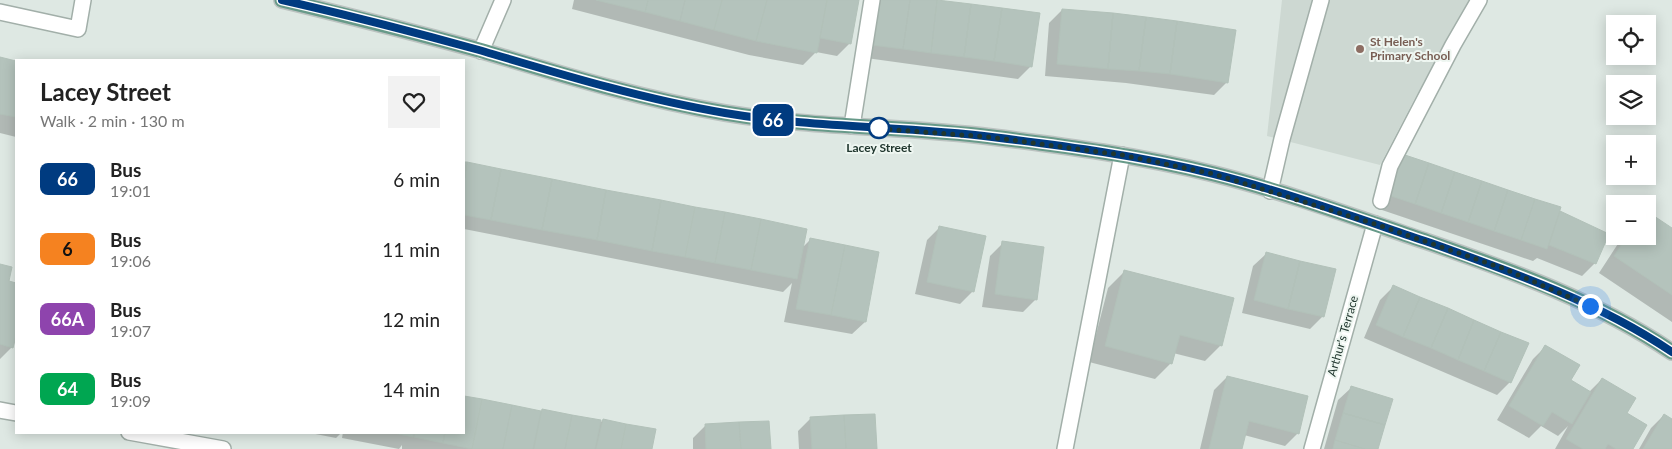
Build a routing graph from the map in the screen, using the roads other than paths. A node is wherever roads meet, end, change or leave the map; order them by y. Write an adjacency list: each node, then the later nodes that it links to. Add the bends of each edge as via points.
1 (83, 0): 7 (street, via 78,29)
2 (282, 0): 8 (main road)
3 (503, 0): 8 (street)
4 (872, 0): 9 (street)
5 (1321, 0): 11 (street)
6 (1479, 0): 12 (street, via 1390,166)
7 (0, 12)
8 (481, 51): 9 (main road, via 648,97 724,113)
9 (852, 126): 10 (main road, via 989,137)
10 (1122, 155): 11 (main road, via 1214,174); 19 (street)
11 (1270, 190): 13 (main road)
12 (1381, 201)
13 (1375, 224): 14 (main road, via 1502,268 1560,292 1620,320); 20 (street, Arthur's Terrace)
14 (1672, 352)
15 (0, 410): 16 (street)
16 (15, 413)
17 (140, 434): 18 (street)
18 (223, 449)
19 (1066, 449)
20 (1312, 449)

